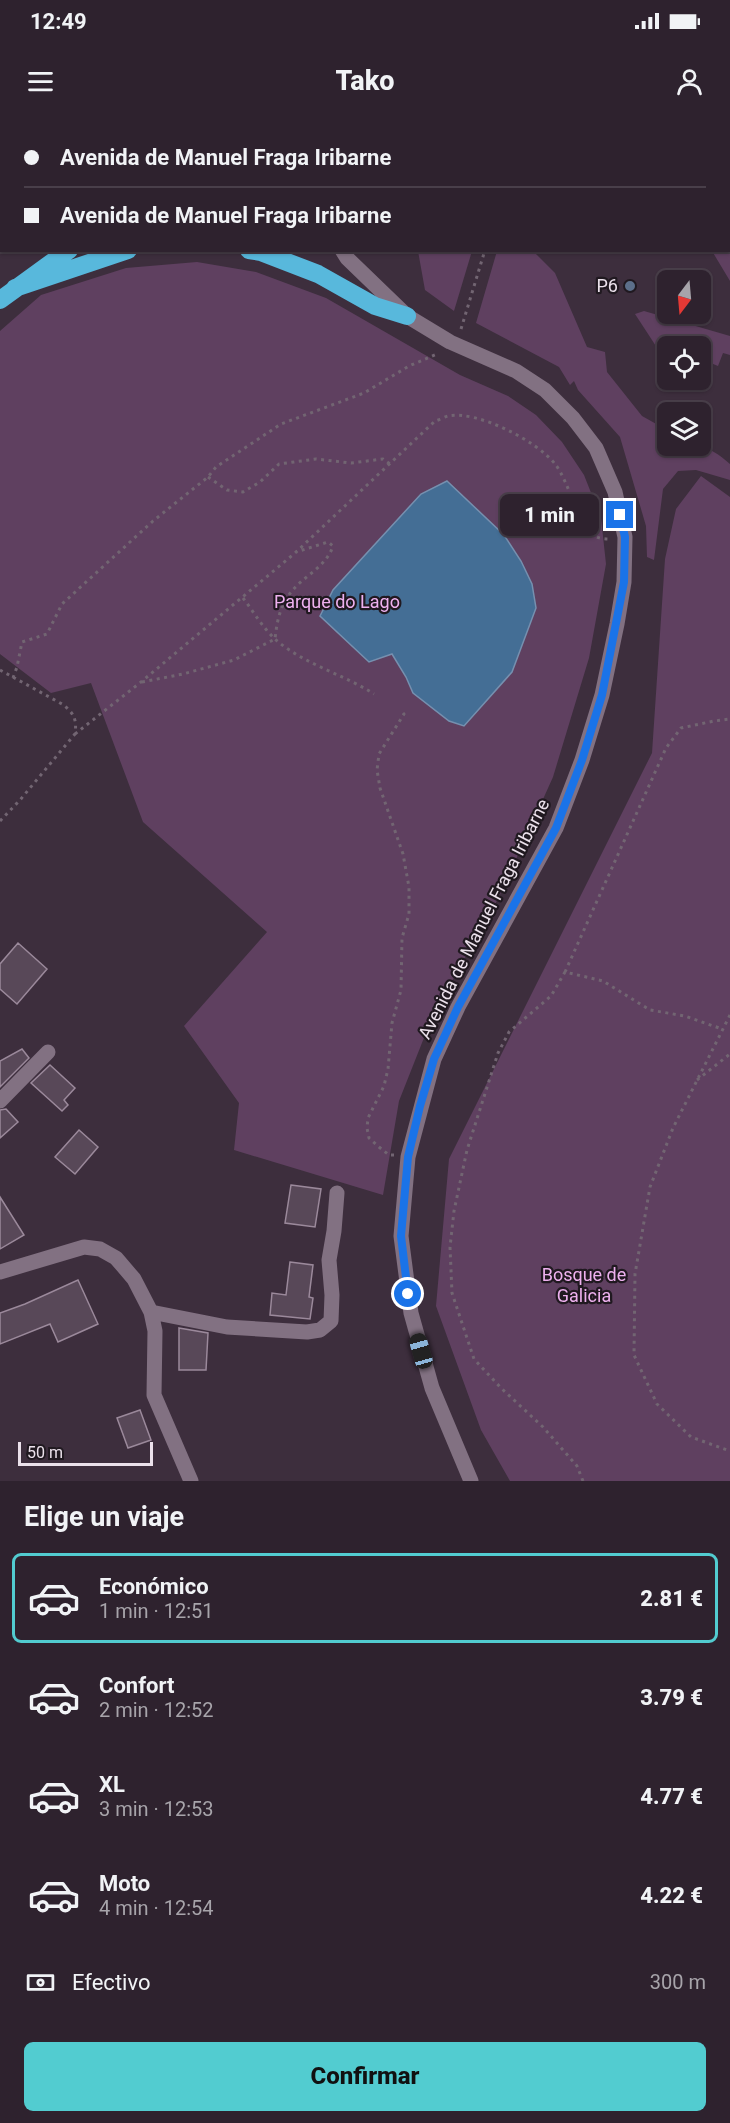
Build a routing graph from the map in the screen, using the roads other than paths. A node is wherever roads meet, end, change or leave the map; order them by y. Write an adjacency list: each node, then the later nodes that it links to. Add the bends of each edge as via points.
1 (66, 252): 5 (highway)
2 (122, 252): 5 (highway)
3 (261, 252): 7 (highway, via 318,274 375,306)
4 (343, 252): 7 (street, Avenida de Manuel Fraga Iribarne)
5 (15, 288): 6 (highway)
6 (0, 300)
7 (407, 316): 14 (street, Avenida de Manuel Fraga Iribarne, via 450,342 516,371 545,390 573,418 596,448 615,492 625,537 624,582 617,624 602,695 582,760 556,828 458,1007 434,1059 408,1157 401,1236 411,1313 432,1388)
8 (48, 1052): 9 (street)
9 (0, 1101)
10 (337, 1193): 12 (street, via 329,1260 331,1321 320,1330 227,1327)
11 (0, 1272): 12 (street, via 84,1247 100,1249 116,1258 134,1279)
12 (151, 1312): 13 (street, via 155,1331 154,1395)
13 (191, 1481)
14 (471, 1481)

